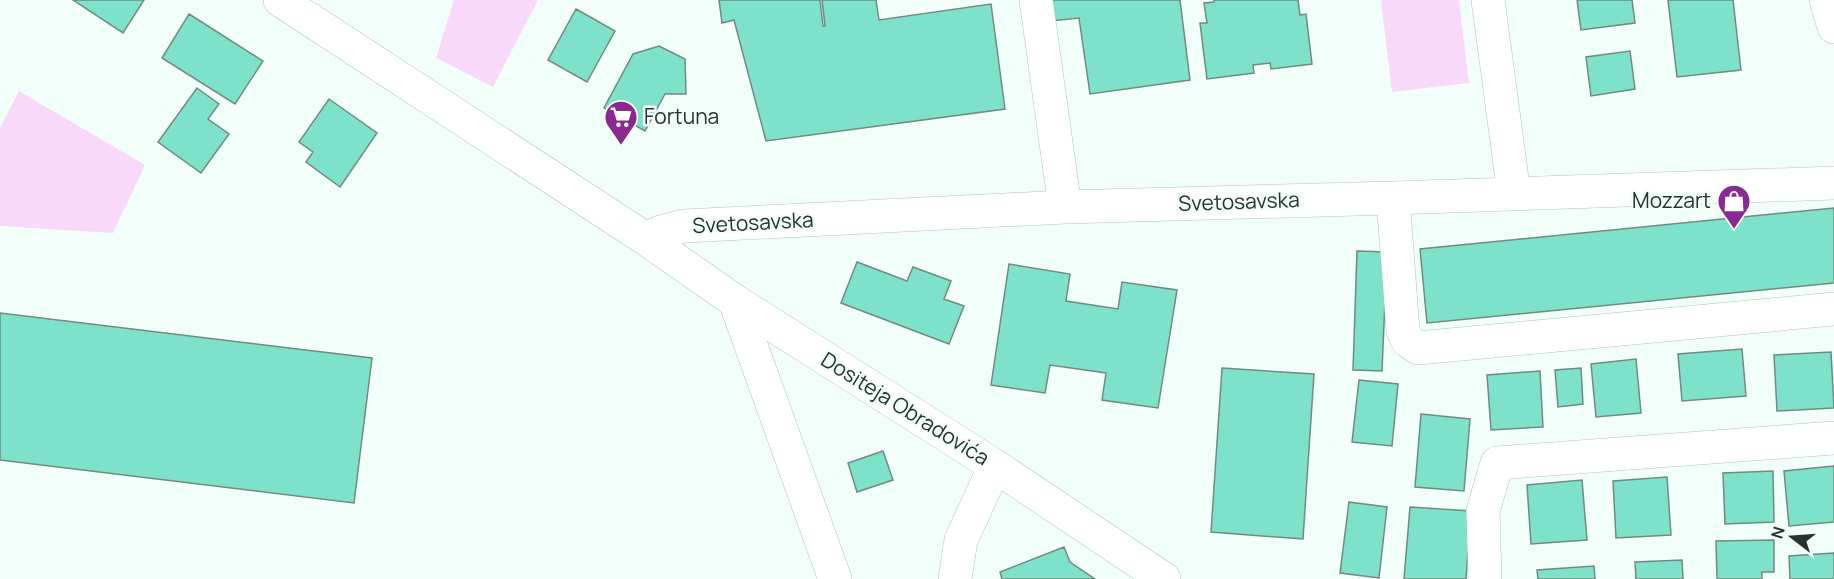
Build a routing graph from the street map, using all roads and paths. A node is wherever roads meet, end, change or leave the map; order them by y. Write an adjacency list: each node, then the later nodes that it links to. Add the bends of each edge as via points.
1 (280, 0): 10 (street, Dositeja Obradovića)
2 (1036, 0): 9 (street)
3 (1488, 0): 7 (street)
4 (1826, 0): 5 (street)
5 (1834, 27)
6 (1834, 183): 7 (street, Svetosavska)
7 (1514, 194): 8 (street, Svetosavska)
8 (1393, 198): 9 (street, Svetosavska); 12 (street, via 1403,331 1407,341 1418,348)
9 (1065, 207): 10 (street, Svetosavska, via 684,226)
10 (646, 239): 11 (street, Dositeja Obradovića)
11 (735, 301): 14 (street, Dositeja Obradovića); 15 (street)
12 (1834, 309)
13 (1834, 438): 18 (street, via 1497,463 1483,511)
14 (996, 466): 16 (street, via 962,540); 17 (street, Dositeja Obradovića)
15 (835, 579)
16 (955, 579)
17 (1164, 579)
18 (1485, 579)

